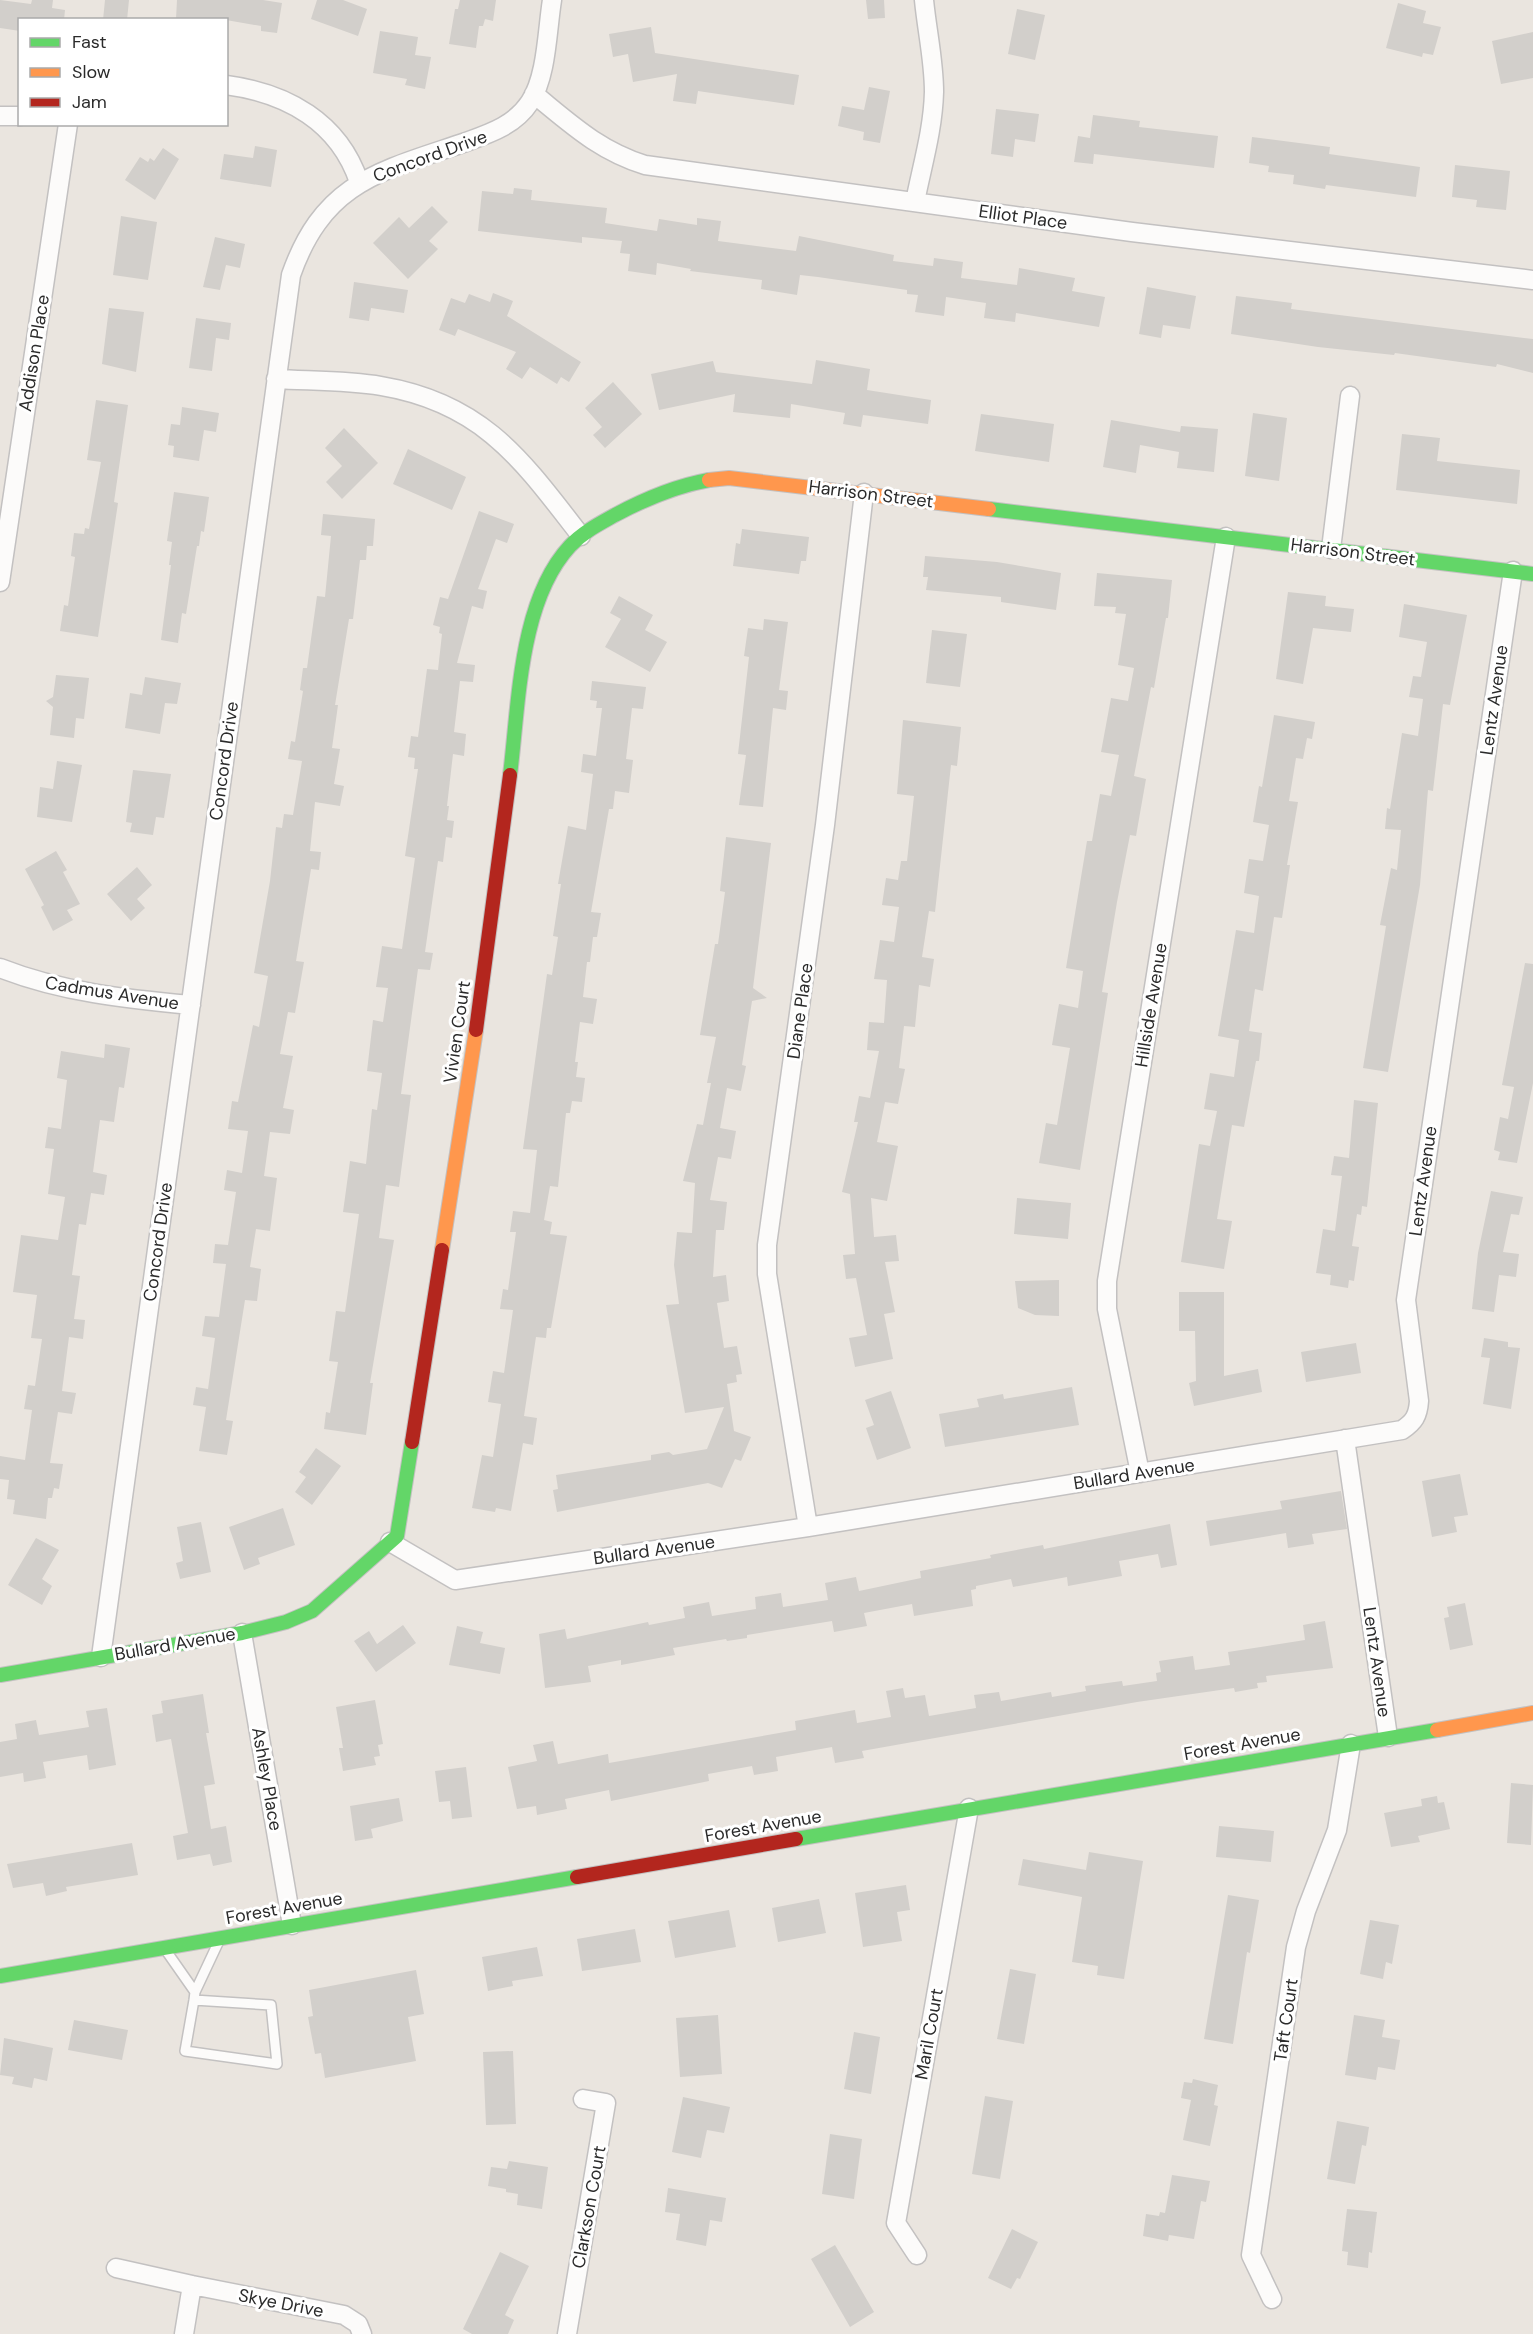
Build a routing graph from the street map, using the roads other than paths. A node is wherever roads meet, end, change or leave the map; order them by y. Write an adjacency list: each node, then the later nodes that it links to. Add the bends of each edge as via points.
1 (552, 0): 4 (street, Concord Drive, via 541,78)
2 (924, 0): 9 (street, via 934,92)
3 (228, 85): 8 (street, via 279,98 307,112 326,126 344,148)
4 (534, 94): 8 (street, Concord Drive, via 514,120 496,132); 9 (street, Elliot Place, via 594,144 645,165)
5 (0, 116): 6 (street)
6 (18, 116)
7 (68, 126): 19 (street, Addison Place)
8 (359, 182): 11 (street, Concord Drive, via 334,201 300,248 291,275)
9 (915, 202): 10 (street, Elliot Place)
10 (1533, 280)
11 (276, 379): 14 (street, via 379,386 445,404 502,441); 21 (street, Concord Drive)
12 (1350, 396): 16 (street)
13 (864, 493): 14 (street, Harrison Street, via 729,478 698,481 653,494); 15 (street, Harrison Street); 24 (street, Diane Place, via 825,825 767,1245 766,1274)
14 (581, 536): 25 (street, Vivien Court, via 551,574 537,602 528,634 473,1053 397,1536)
15 (1226, 537): 16 (street, Harrison Street); 23 (street, Hillside Avenue, via 1107,1281 1107,1309)
16 (1331, 549): 17 (street, Harrison Street)
17 (1513, 571): 18 (street, Harrison Street); 22 (street, Lentz Avenue, via 1406,1300 1418,1414 1402,1430)
18 (1533, 574)
19 (0, 582)
20 (0, 968): 21 (street, Cadmus Avenue, via 66,989)
21 (191, 1005): 27 (street, Concord Drive)
22 (1345, 1439): 23 (street, Bullard Avenue); 30 (street, Lentz Avenue)
23 (1140, 1473): 24 (street, Bullard Avenue)
24 (808, 1527): 25 (street, Bullard Avenue, via 455,1580)
25 (390, 1542): 26 (street, Bullard Avenue, via 312,1611 286,1623)
26 (242, 1633): 27 (street, Bullard Avenue); 33 (street, Ashley Place)
27 (101, 1658): 28 (street, Bullard Avenue)
28 (0, 1675)
29 (1533, 1713): 30 (street, Forest Avenue)
30 (1388, 1737): 31 (street, Forest Avenue)
31 (1351, 1744): 32 (street, Forest Avenue); 42 (street, Taft Court, via 1337,1830 1296,1947 1251,2255)
32 (969, 1808): 33 (street, Forest Avenue); 39 (street, Maril Court, via 896,2223)
33 (292, 1925): 34 (street, Forest Avenue)
34 (220, 1938): 35 (street, Forest Avenue); 37 (lane)
35 (164, 1947): 36 (street, Forest Avenue); 37 (lane)
36 (0, 1976)
37 (194, 1996): 37 (lane, via 186,2051 277,2064 271,2005)
38 (583, 2099): 45 (street, Clarkson Court, via 606,2103)
39 (916, 2255)
40 (116, 2268): 41 (street, Skye Drive)
41 (192, 2285): 43 (street); 44 (street, Skye Drive, via 344,2315 358,2324)
42 (1272, 2299)
43 (184, 2334)
44 (362, 2334)
45 (567, 2334)

